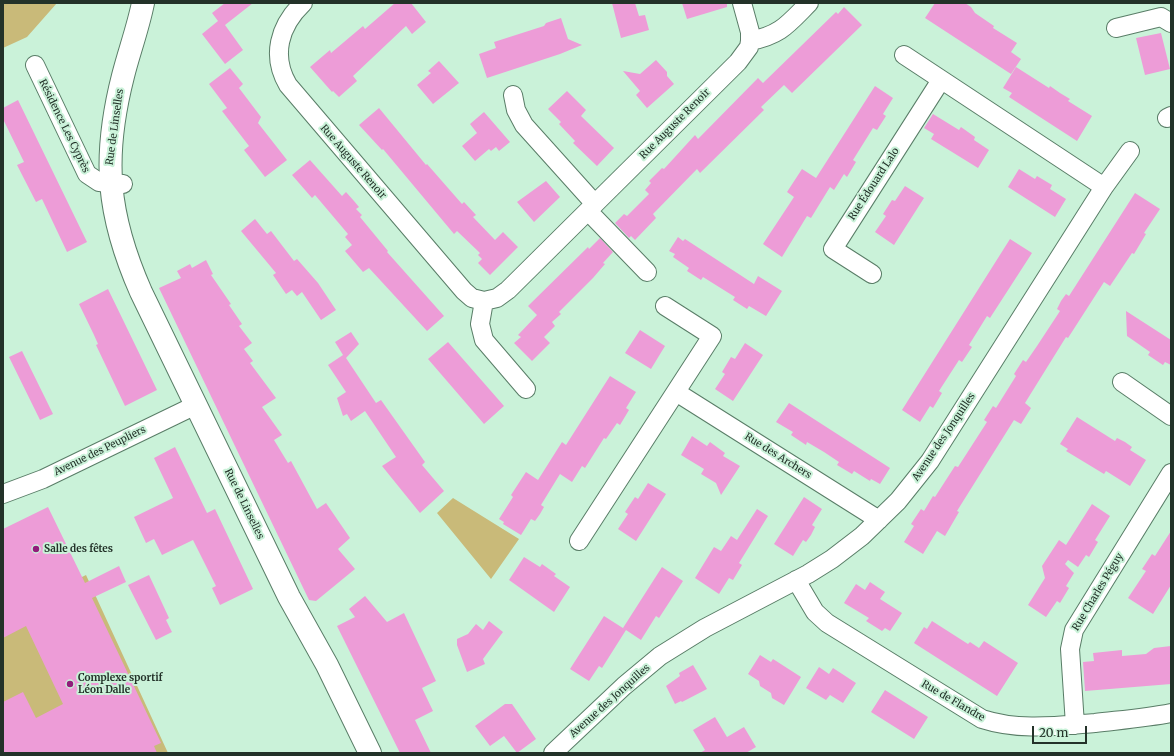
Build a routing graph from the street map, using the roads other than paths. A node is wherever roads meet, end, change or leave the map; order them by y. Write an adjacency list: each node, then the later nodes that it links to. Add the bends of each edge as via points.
1 (143, 3): 14 (street, Rue de Linselles, via 116,108 110,153)
2 (156, 3): 14 (street, Rue de Linselles, via 131,101)
3 (303, 3): 19 (street, Rue Auguste Renoir, via 287,23 278,53 279,66 288,86 464,291 472,298)
4 (742, 3): 8 (street)
5 (809, 3): 8 (street, via 779,32)
6 (1171, 23): 7 (street, via 1162,18)
7 (1116, 28)
8 (750, 41): 16 (street, Rue Auguste Renoir, via 749,47 738,62)
9 (904, 55): 11 (street)
10 (35, 65): 14 (street, Résidence Les Cyprès, via 87,174 99,182)
11 (941, 80): 15 (street); 18 (street, Rue Édouard Lalo, via 833,249)
12 (514, 95): 16 (street, via 516,110 524,125)
13 (1130, 150): 15 (street, Avenue des Jonquilles)
14 (117, 184): 24 (street, Rue de Linselles, via 116,220 126,252 141,292)
15 (1104, 187): 28 (street, Avenue des Jonquilles, via 930,461 908,490)
16 (591, 207): 17 (street); 19 (street, Rue Auguste Renoir, via 504,294 493,300)
17 (647, 272)
18 (872, 274)
19 (484, 301): 22 (street, via 480,324 484,340)
20 (665, 306): 23 (street, via 712,336)
21 (1122, 382): 25 (street)
22 (526, 390)
23 (676, 392): 28 (street, Rue des Archers); 29 (street)
24 (196, 405): 27 (street, Avenue des Peupliers, via 43,478); 33 (street, Rue de Linselles, via 289,597 327,665)
25 (1171, 416)
26 (1171, 473): 32 (street, Rue Charles Péguy, via 1074,630 1070,649)
27 (3, 494)
28 (879, 520): 30 (street, Avenue des Jonquilles, via 832,559)
29 (579, 541)
30 (796, 580): 32 (street, Rue de Flandre, via 810,604 827,623 971,714 993,723 1016,727); 34 (street, Avenue des Jonquilles, via 705,628 660,656 628,682)
31 (1171, 713): 32 (street, Rue de Flandre)
32 (1075, 724)
33 (370, 753)
34 (553, 753)

